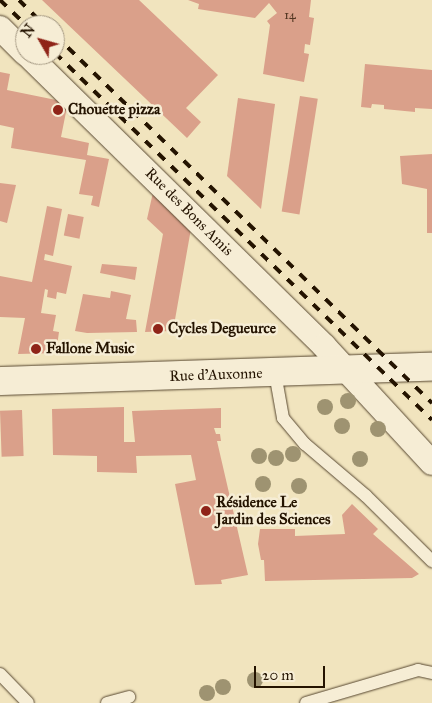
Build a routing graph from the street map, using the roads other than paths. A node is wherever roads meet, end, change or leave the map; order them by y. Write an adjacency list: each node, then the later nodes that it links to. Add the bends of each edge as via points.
1 (0, 28): 2 (street, Rue des Bons Amis)
2 (15, 43)
3 (37, 65): 5 (street, Rue des Bons Amis)
4 (432, 367): 5 (main road, Rue d'Auxonne)
5 (348, 371): 6 (main road, Rue d'Auxonne); 8 (street, Rue des Bons Amis)
6 (275, 373): 7 (main road, Rue d'Auxonne); 9 (lane, via 283,418 305,444 366,496)
7 (0, 380)
8 (432, 463)
9 (432, 562)
10 (432, 673): 15 (lane, via 418,670)
11 (0, 674): 13 (lane)
12 (129, 697): 14 (lane)
13 (28, 703)
14 (107, 703)
15 (306, 703)

